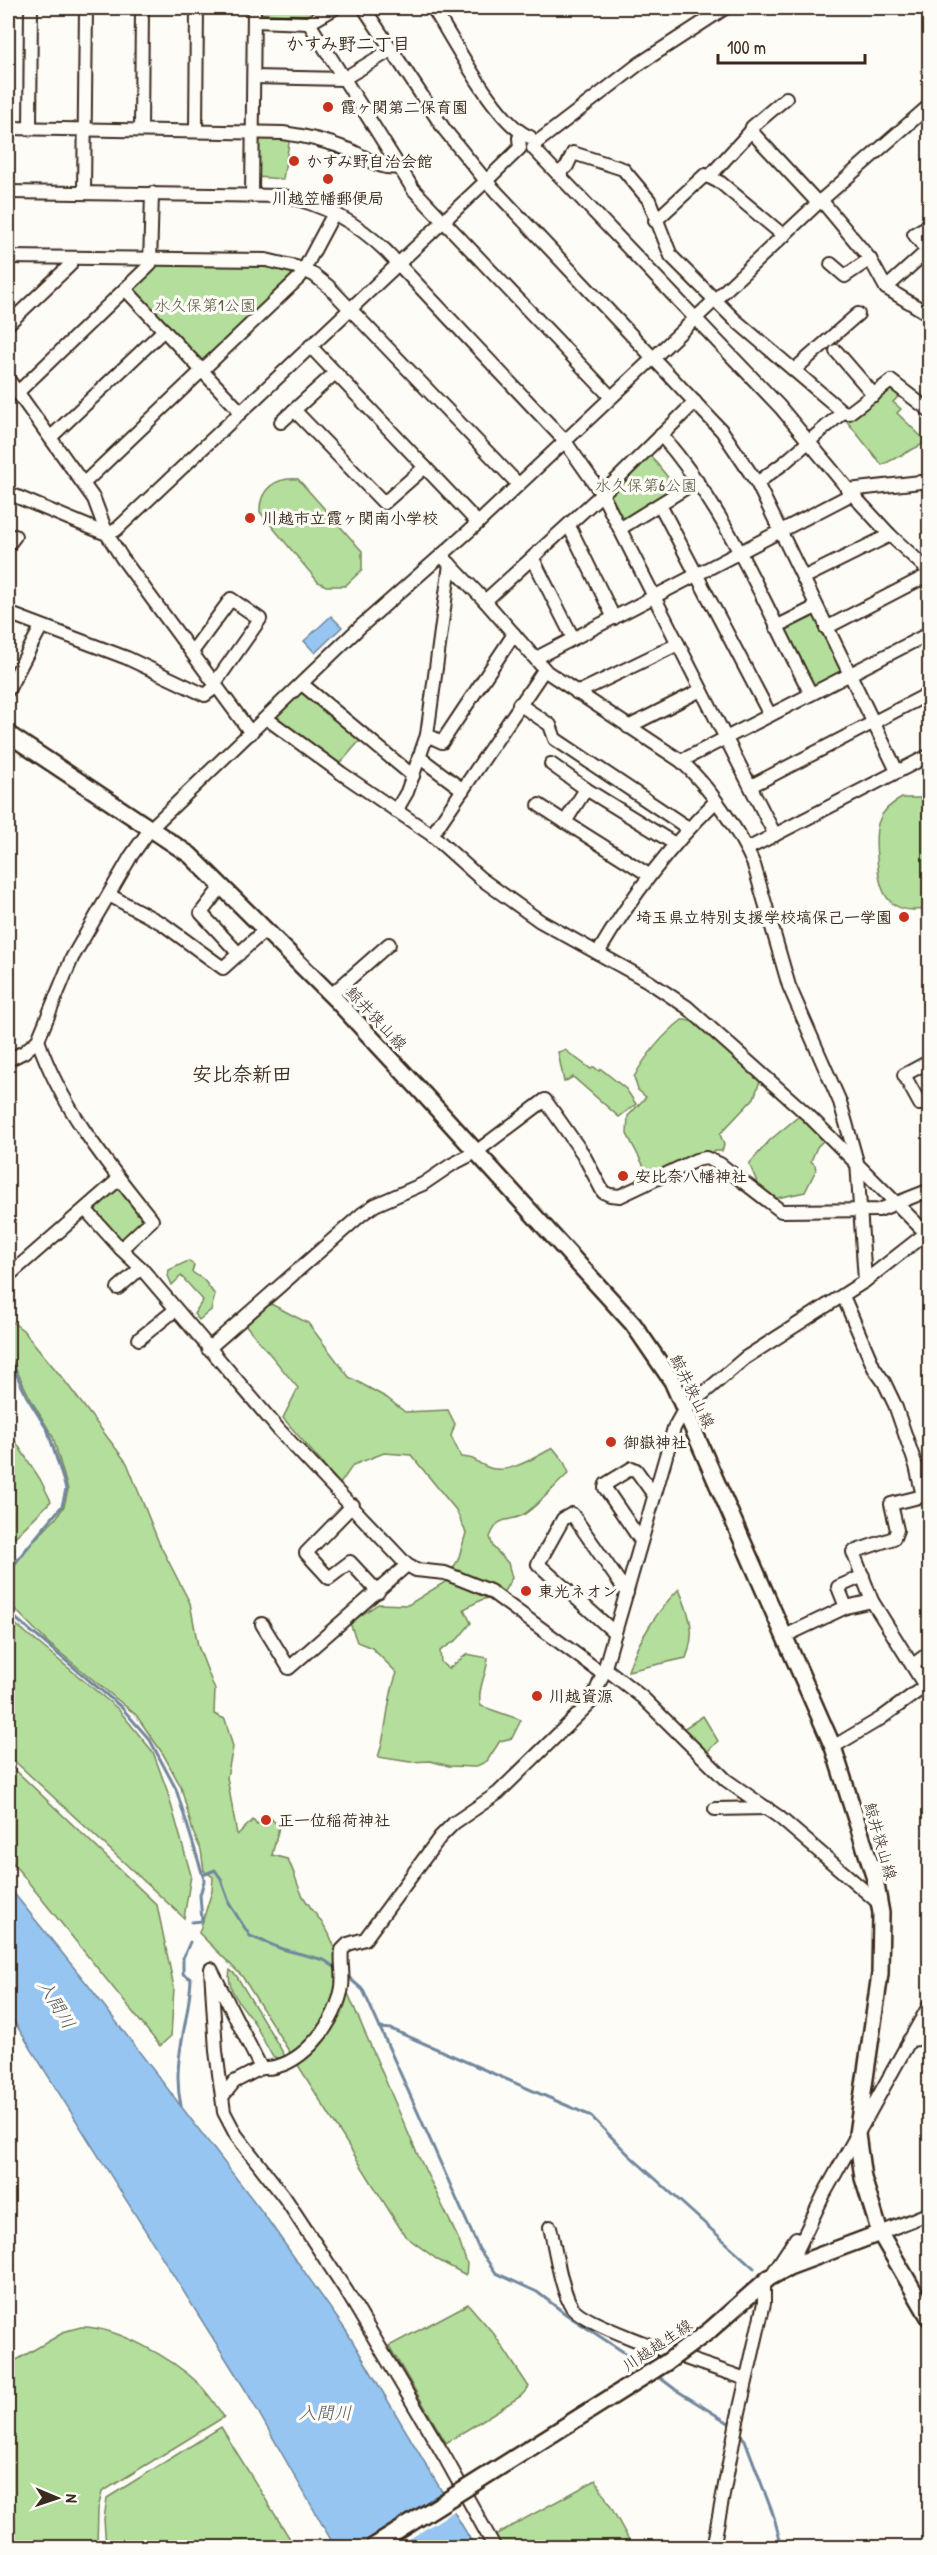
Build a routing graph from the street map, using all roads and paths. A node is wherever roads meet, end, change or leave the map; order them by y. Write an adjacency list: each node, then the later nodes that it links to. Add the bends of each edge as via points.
1 (31, 8): 18 (street)
2 (87, 8): 19 (street)
3 (142, 8): 20 (street)
4 (198, 8): 21 (street)
5 (254, 8): 10 (street)
6 (335, 8): 11 (street)
7 (364, 8): 12 (street)
8 (433, 8): 24 (street, via 494,105)
9 (725, 8): 25 (street, via 639,64)
10 (254, 21): 11 (street); 13 (street)
11 (309, 23): 14 (street)
12 (391, 50): 14 (street); 30 (street, via 444,129)
13 (254, 77): 14 (street); 23 (street)
14 (343, 79): 27 (street)
15 (786, 98): 22 (street)
16 (930, 105): 35 (street)
17 (8, 128): 18 (street)
18 (30, 128): 19 (street)
19 (85, 130): 20 (street); 32 (street)
20 (141, 130): 21 (street)
21 (196, 130): 23 (street)
22 (751, 130): 29 (street); 35 (street)
23 (252, 131): 27 (street, via 313,138 355,152 377,165); 34 (street)
24 (523, 135): 25 (street, via 531,137); 26 (street, via 519,138)
25 (535, 146): 26 (street); 28 (street)
26 (520, 148): 30 (street)
27 (399, 167): 38 (street, via 413,189)
28 (558, 174): 37 (street, via 573,153 623,169 645,194); 55 (street)
29 (709, 177): 37 (street, via 705,175); 40 (street)
30 (486, 181): 38 (street); 60 (street)
31 (8, 192): 32 (street)
32 (84, 192): 33 (street)
33 (152, 193): 34 (street); 44 (street)
34 (252, 195): 36 (street, via 300,200)
35 (820, 202): 40 (street); 45 (street)
36 (334, 213): 46 (street, via 363,231); 48 (street)
37 (655, 220): 51 (street, via 671,256)
38 (444, 221): 46 (street); 67 (street)
39 (930, 225): 41 (street, via 914,234)
40 (784, 236): 51 (street)
41 (928, 252): 49 (street)
42 (8, 257): 43 (street)
43 (70, 258): 44 (street); 56 (street, via 70,265)
44 (150, 258): 48 (street, via 266,260); 50 (street, via 150,265)
45 (870, 259): 47 (street, via 845,276); 49 (street)
46 (398, 264): 52 (street); 76 (street)
47 (831, 264)
48 (304, 271): 52 (street, via 322,280); 62 (street)
49 (886, 288): 54 (street)
50 (125, 290): 57 (street); 65 (street)
51 (715, 299): 55 (street); 61 (street)
52 (352, 308): 58 (street); 83 (street)
53 (858, 314): 61 (street)
54 (930, 315)
55 (694, 319): 60 (street); 77 (street)
56 (8, 324)
57 (164, 330): 62 (street); 75 (street)
58 (310, 346): 63 (street); 71 (street)
59 (836, 351): 66 (street)
60 (652, 359): 67 (street); 68 (street)
61 (795, 370): 72 (street)
62 (202, 371): 71 (street); 81 (street)
63 (335, 373): 69 (street); 78 (street)
64 (8, 379): 65 (street)
65 (18, 392): 75 (street)
66 (874, 395): 70 (street, via 891,381); 72 (street, via 849,413)
67 (611, 397): 76 (street)
68 (695, 402): 74 (street); 82 (street, via 722,431)
69 (294, 410): 73 (street); 78 (street, via 384,503)
70 (930, 411)
71 (241, 412): 92 (street, via 116,530)
72 (843, 412): 77 (street)
73 (281, 422)
74 (661, 435): 79 (street); 86 (street)
75 (51, 437): 81 (street)
76 (564, 440): 83 (street); 86 (street)
77 (809, 441): 82 (street); 84 (street)
78 (425, 467): 88 (street)
79 (697, 481): 87 (street); 94 (street)
80 (930, 481): 84 (street)
81 (84, 483): 92 (street)
82 (756, 483): 91 (street)
83 (518, 484): 88 (street)
84 (850, 492): 91 (street); 93 (street)
85 (8, 493): 92 (street)
86 (602, 495): 89 (street); 90 (street)
87 (660, 505): 90 (street); 98 (street)
88 (477, 523): 96 (street)
89 (569, 526): 95 (street); 104 (street)
90 (621, 528): 100 (street)
91 (780, 533): 94 (street); 99 (street)
92 (107, 534): 112 (street)
93 (890, 535): 97 (street); 99 (street)
94 (740, 553): 98 (street); 106 (street)
95 (533, 559): 101 (street); 110 (street)
96 (446, 560): 101 (street); 116 (street, via 360,627); 130 (street)
97 (928, 570): 107 (street)
98 (696, 574): 100 (street); 124 (street)
99 (802, 579): 102 (street)
100 (655, 598): 104 (street); 111 (street)
101 (485, 601): 109 (street)
102 (816, 607): 106 (street); 107 (street)
103 (8, 613): 105 (street)
104 (614, 618): 110 (street)
105 (41, 627): 117 (street, via 127,658 206,695); 118 (street)
106 (776, 627): 122 (street)
107 (826, 628): 115 (street)
108 (930, 633): 115 (street)
109 (514, 634): 113 (street); 130 (street, via 442,742)
110 (573, 638): 113 (street)
111 (678, 644): 119 (street); 120 (street)
112 (192, 652): 117 (street); 117 (street, via 231,599 260,619)
113 (536, 658): 114 (street)
114 (544, 670): 120 (street); 123 (street)
115 (849, 675): 122 (street); 126 (street)
116 (302, 684): 125 (street); 137 (street)
117 (216, 685): 128 (street)
118 (8, 690)
119 (700, 690): 127 (street); 131 (street)
120 (578, 693): 127 (street)
121 (930, 693): 126 (street)
122 (811, 694): 124 (street)
123 (519, 704): 140 (street); 146 (street, via 550,725 555,739)
124 (770, 715): 131 (street)
125 (266, 718): 128 (street); 143 (street)
126 (872, 723): 136 (street); 138 (street)
127 (628, 727): 134 (street)
128 (251, 733): 145 (street)
129 (8, 734): 145 (main road, 鯨井狭山線)
130 (427, 735): 133 (street)
131 (726, 738): 134 (street); 138 (street)
132 (930, 755): 136 (street)
133 (419, 757): 137 (street); 140 (street)
134 (681, 761): 141 (street)
135 (551, 764): 139 (street)
136 (897, 771): 148 (street)
137 (413, 776): 143 (street)
138 (751, 786): 148 (street)
139 (586, 789): 144 (street); 149 (street)
140 (463, 790): 147 (street)
141 (715, 802): 146 (street); 150 (street)
142 (539, 805): 144 (street)
143 (396, 811): 147 (street)
144 (566, 822): 151 (street)
145 (152, 828): 152 (main road, 鯨井狭山線, via 190,855); 153 (street)
146 (688, 828): 149 (street)
147 (432, 835): 156 (street, via 480,878 540,921)
148 (775, 835): 150 (street)
149 (675, 844): 151 (street)
150 (747, 849): 164 (street, via 789,986 840,1102)
151 (649, 875): 156 (street)
152 (221, 887): 154 (main road, 鯨井狭山線); 157 (street, via 201,913)
153 (109, 896): 157 (street, via 163,924 223,968); 159 (street, via 63,976)
154 (265, 930): 157 (street); 158 (main road, 鯨井狭山線)
155 (389, 944): 158 (street)
156 (598, 953): 164 (street, via 687,1007)
157 (239, 954)
158 (331, 995): 163 (main road, 鯨井狭山線)
159 (38, 1040): 160 (street); 165 (street, via 63,1099)
160 (8, 1060)
161 (930, 1061): 162 (street, via 904,1075 920,1104)
162 (930, 1101)
163 (476, 1152): 169 (street, via 544,1100 583,1154 603,1192 610,1195 620,1196 706,1158 720,1164 781,1211); 179 (street, via 362,1214); 180 (main road, 鯨井狭山線, via 633,1324 672,1381)
164 (857, 1162): 167 (street); 169 (street)
165 (119, 1179): 168 (street); 171 (street, via 152,1220)
166 (930, 1190): 167 (street)
167 (896, 1205): 169 (street); 170 (street)
168 (85, 1209): 171 (street); 173 (street)
169 (858, 1211): 174 (street)
170 (928, 1233): 174 (street)
171 (121, 1249): 172 (street)
172 (141, 1268): 175 (street); 177 (street)
173 (8, 1276)
174 (865, 1281): 176 (street)
175 (118, 1288)
176 (843, 1296): 180 (street, via 745,1358); 185 (street, via 874,1368 895,1405 923,1496 891,1504 897,1530 894,1538 853,1552)
177 (175, 1310): 178 (street); 179 (street)
178 (139, 1339)
179 (208, 1349): 182 (street, via 280,1431)
180 (684, 1410): 181 (street, via 674,1428); 192 (main road, 鯨井狭山線)
181 (654, 1495): 183 (street); 183 (street, via 632,1468 606,1484)
182 (353, 1505): 184 (street); 186 (street, via 306,1553 329,1578 350,1562)
183 (641, 1541): 187 (street)
184 (407, 1565): 186 (street); 195 (street, via 416,1570 445,1573 490,1591)
185 (863, 1576): 188 (street); 189 (street, via 838,1587)
186 (378, 1592): 190 (street, via 289,1668)
187 (627, 1593): 191 (street); 191 (street, via 572,1514 563,1519 537,1562)
188 (872, 1601): 189 (street); 194 (street)
189 (846, 1607): 192 (street)
190 (262, 1624)
191 (615, 1633): 195 (street)
192 (785, 1636): 196 (main road, 鯨井狭山線)
193 (930, 1652): 194 (street)
194 (913, 1665): 196 (street, via 925,1686)
195 (604, 1671): 197 (street, via 643,1698 726,1780); 203 (street, via 592,1701 498,1793 454,1823 366,1939 342,1950 342,1992 321,2034 284,2065)
196 (833, 1747): 199 (main road, 鯨井狭山線)
197 (767, 1808): 198 (street); 199 (street)
198 (715, 1809)
199 (880, 1904): 204 (main road, 鯨井狭山線, via 880,1974)
200 (930, 2004): 202 (street)
201 (930, 2038): 202 (street)
202 (909, 2040): 205 (street)
203 (261, 2068): 206 (street, via 234,2082); 206 (street, via 211,1969)
204 (867, 2072): 205 (street); 207 (main road, 鯨井狭山線)
205 (887, 2080): 207 (street)
206 (222, 2097): 217 (street, via 224,2112 236,2135 285,2198 347,2292)
207 (857, 2134): 208 (street); 211 (main road, 鯨井狭山線, via 863,2178)
208 (824, 2194): 212 (street); 213 (street)
209 (930, 2213): 211 (street)
210 (550, 2227): 215 (street, via 570,2305 577,2313)
211 (880, 2233): 212 (main road, 川越越生線); 214 (main road)
212 (789, 2267): 213 (main road, 川越越生線)
213 (767, 2281): 215 (street); 216 (main road, 川越越生線, bridge, via 667,2362)
214 (930, 2319)
215 (746, 2379): 218 (street)
216 (371, 2547)
217 (495, 2547)
218 (713, 2547)

